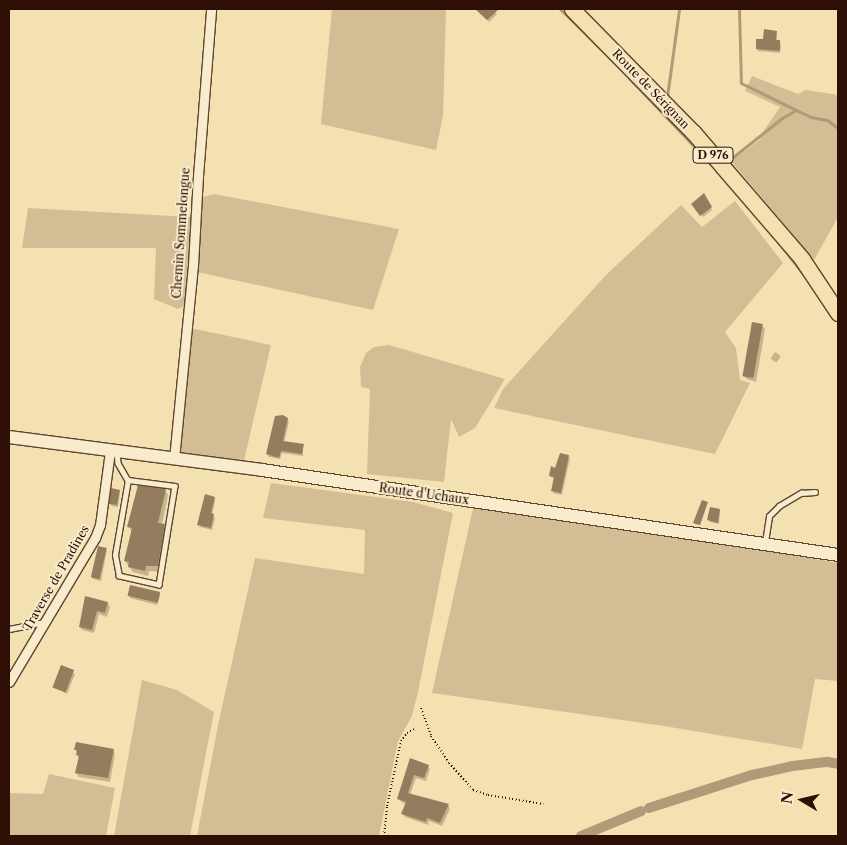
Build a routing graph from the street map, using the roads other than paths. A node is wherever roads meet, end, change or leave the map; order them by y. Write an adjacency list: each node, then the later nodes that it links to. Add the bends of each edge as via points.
1 (211, 9): 6 (street, Chemin Sommelongue, via 193,265)
2 (572, 9): 3 (main road, Route de Sérignan / D 976, via 723,166 796,253)
3 (838, 313)
4 (9, 437): 5 (main road, Route d'Uchaux)
5 (114, 451): 6 (main road, Route d'Uchaux); 7 (lane); 11 (street, Traverse de Pradines, via 100,525)
6 (174, 459): 9 (main road, Route d'Uchaux)
7 (128, 480): 7 (lane, via 176,486 160,585 118,576 115,555)
8 (815, 492): 9 (lane, via 801,493 769,516)
9 (765, 544): 10 (main road, Route d'Uchaux)
10 (838, 555)
11 (44, 622): 12 (lane); 13 (street, Traverse de Pradines)
12 (9, 629)
13 (9, 682)

